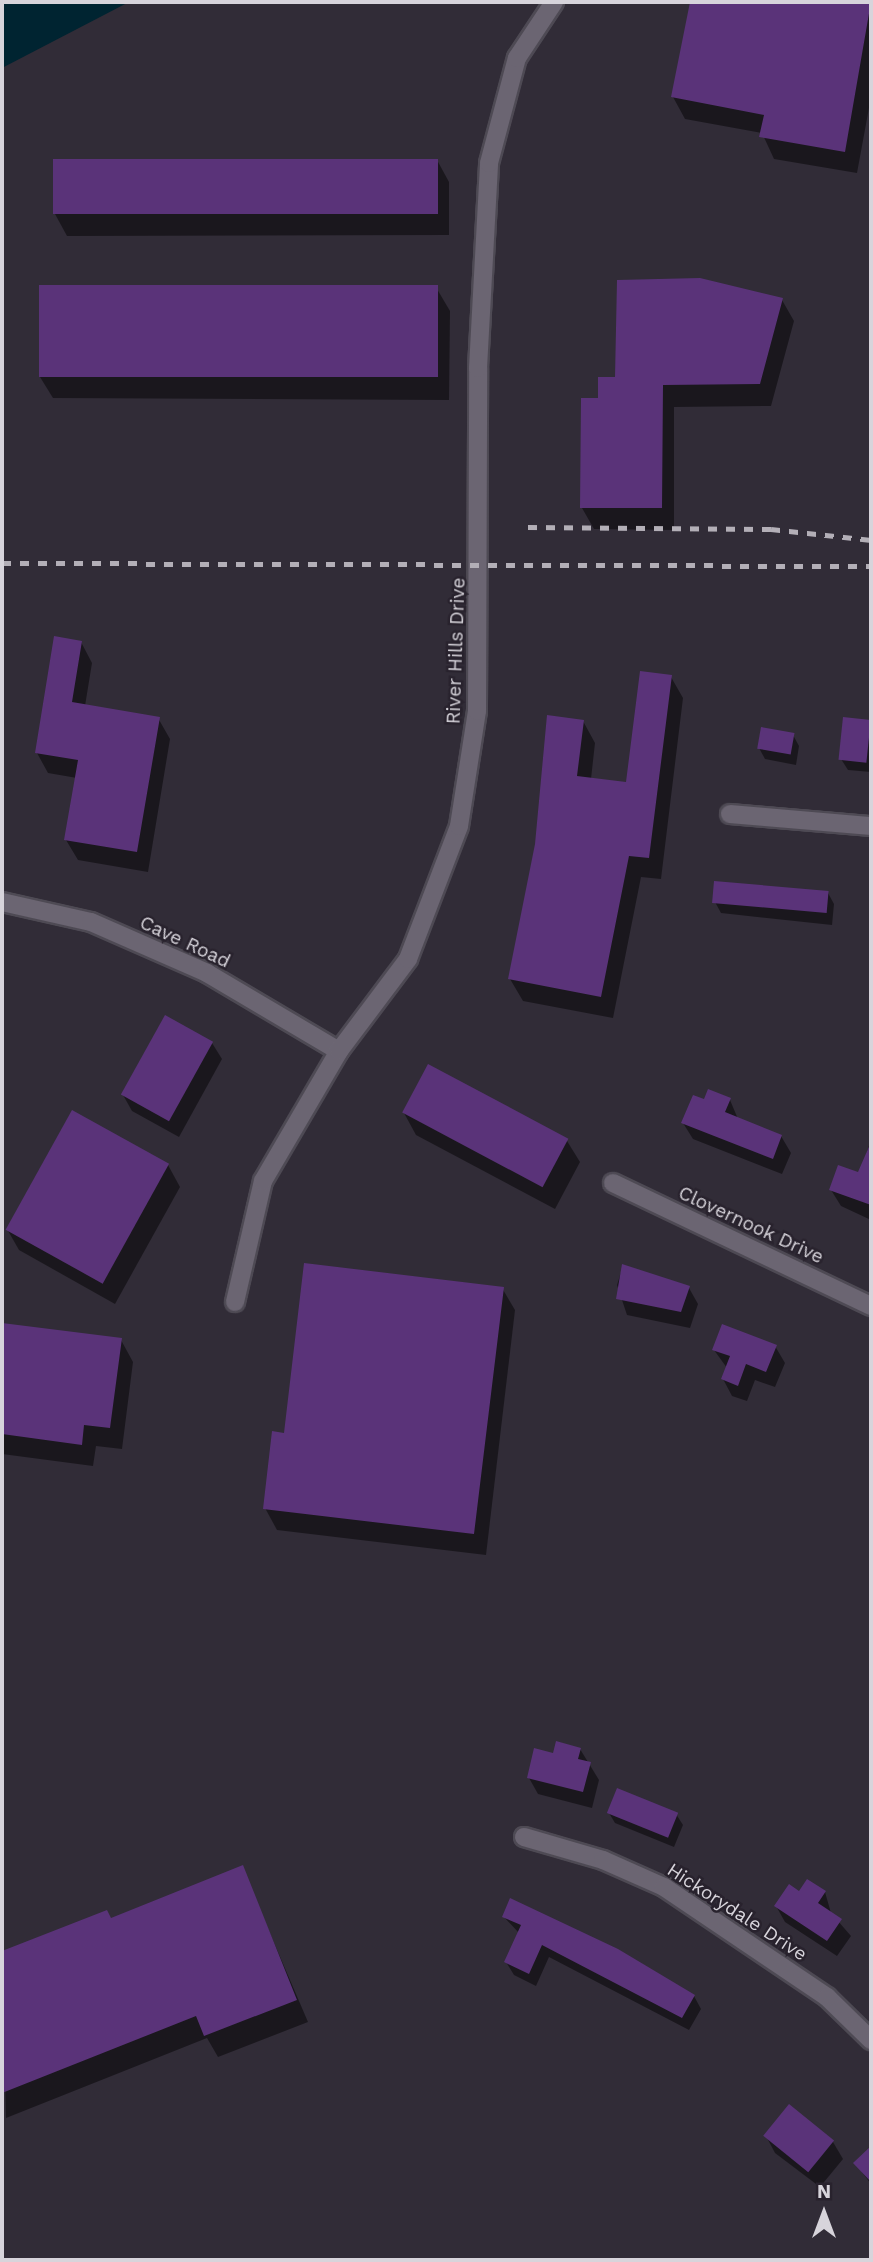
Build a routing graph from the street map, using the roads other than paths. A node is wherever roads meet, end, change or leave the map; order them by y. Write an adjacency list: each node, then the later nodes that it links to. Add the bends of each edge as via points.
1 (554, 2): 5 (street, River Hills Drive, via 517,58 489,163 478,368 477,711 459,826 408,959)
2 (730, 814): 3 (street)
3 (871, 826)
4 (2, 902): 5 (street, Cave Road, via 91,922 127,937 207,973)
5 (339, 1051): 7 (street, River Hills Drive, via 263,1181)
6 (613, 1183): 8 (street, Clovernook Drive)
7 (235, 1301)
8 (871, 1306)
9 (524, 1837): 10 (street, Hickorydale Drive, via 603,1860 664,1887 827,1997)
10 (871, 2039)

